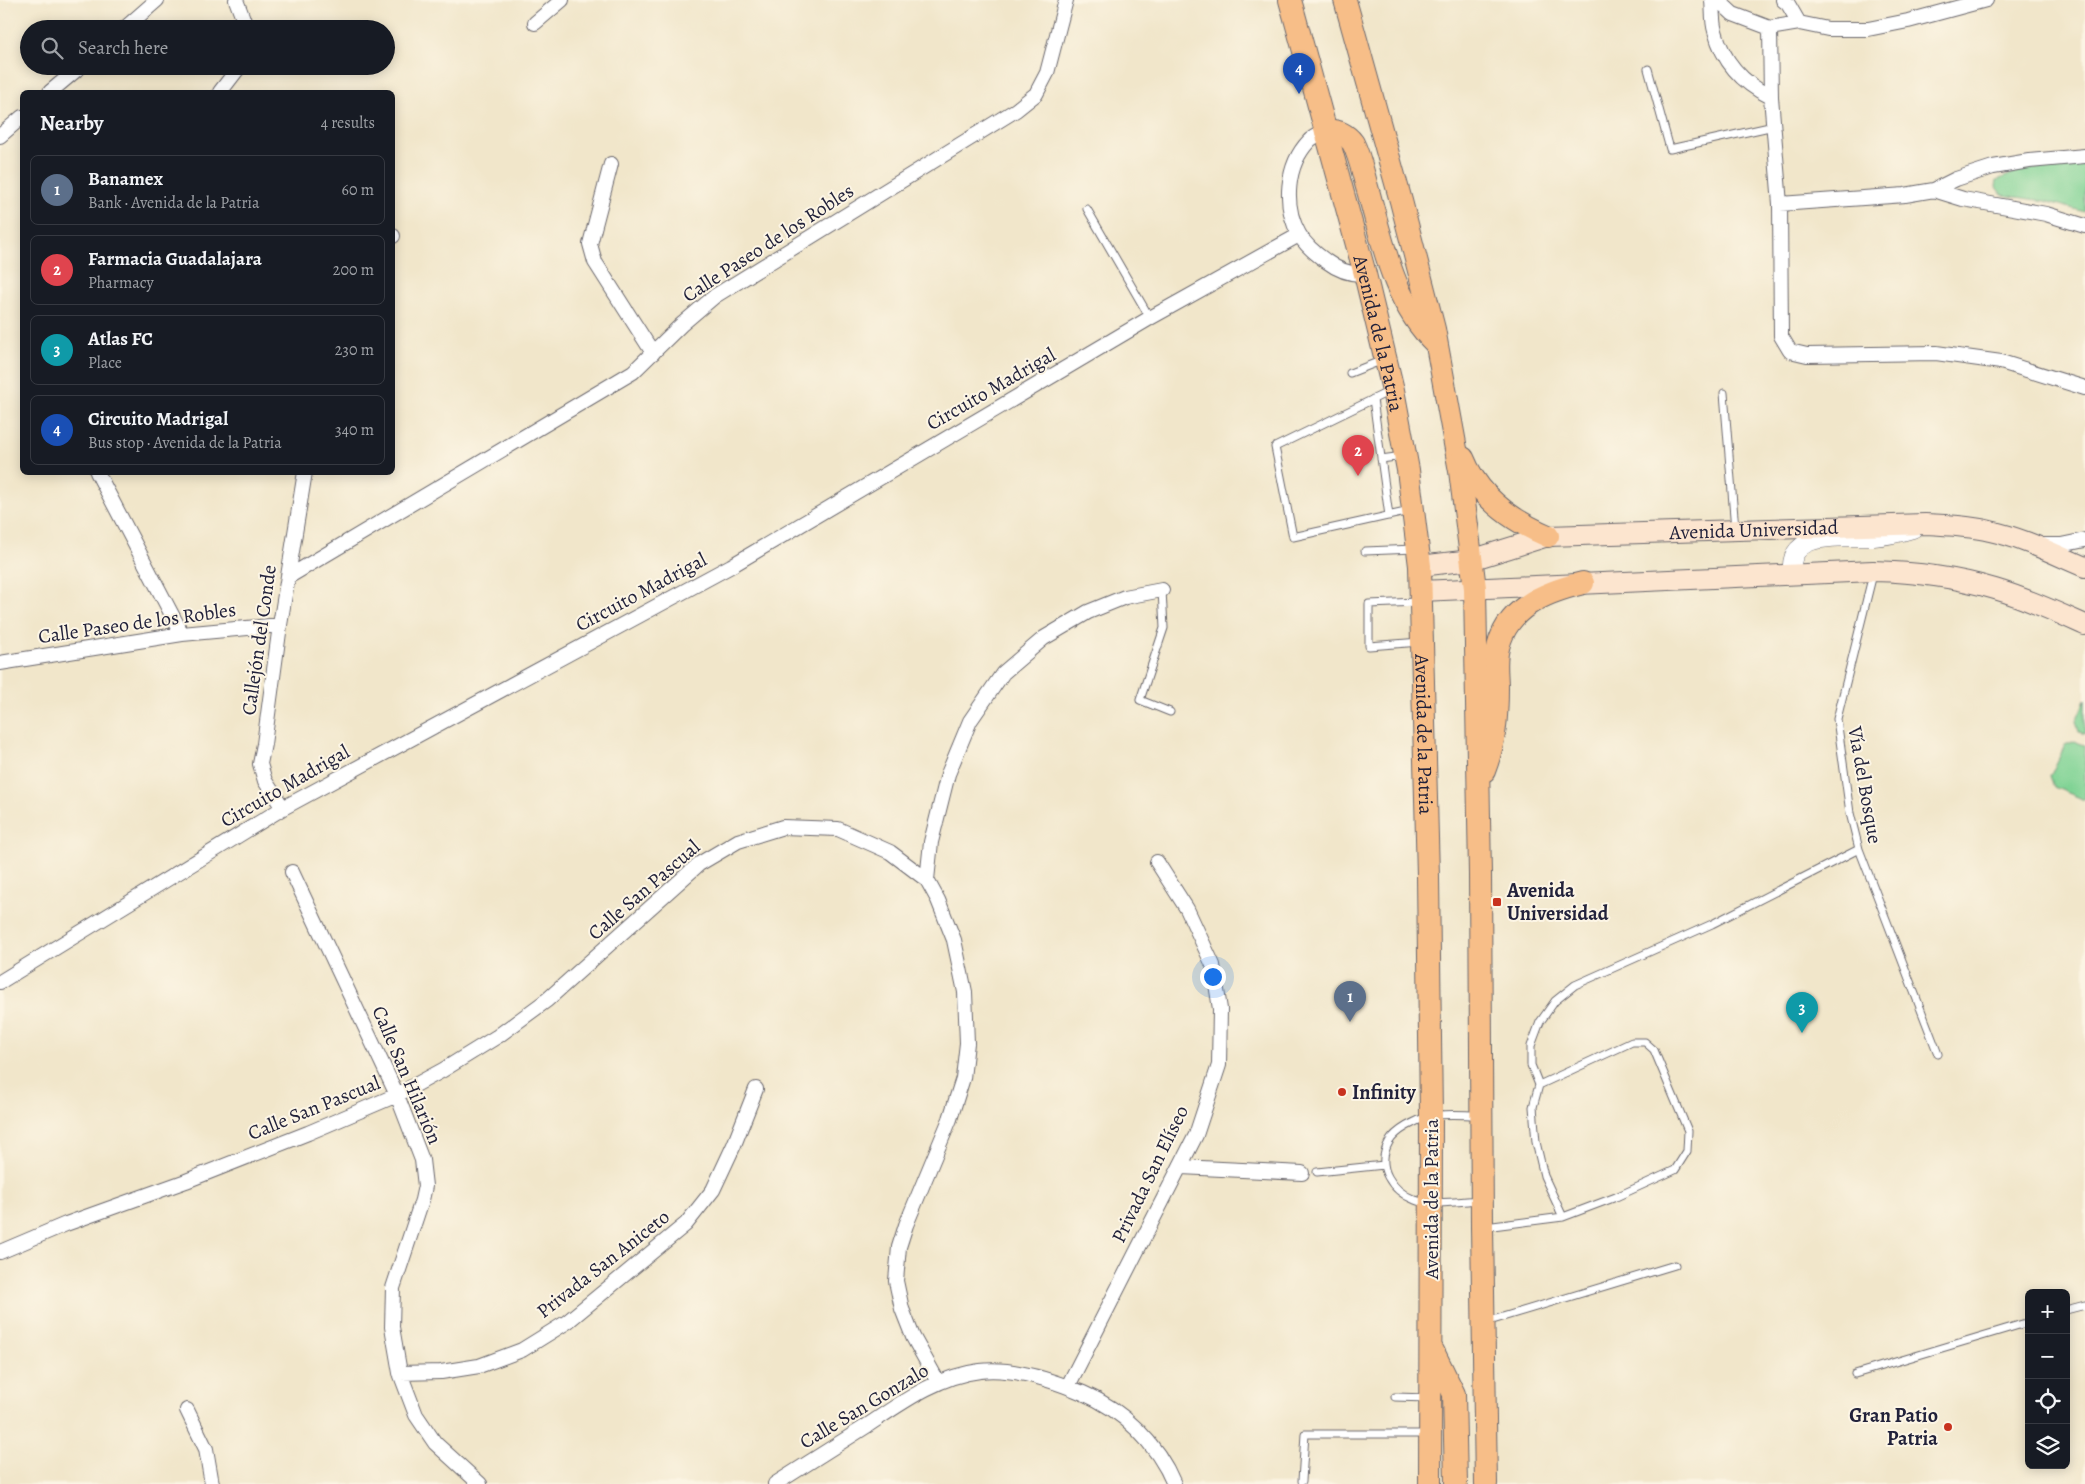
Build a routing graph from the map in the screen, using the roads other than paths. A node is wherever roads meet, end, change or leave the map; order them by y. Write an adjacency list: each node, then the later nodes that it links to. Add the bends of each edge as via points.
1 (156, 0): 11 (street)
2 (236, 0): 12 (street)
3 (562, 0): 13 (street)
4 (1066, 0): 36 (street, Calle Paseo de los Robles, via 1047,73 1036,94 1016,110 715,296 680,325)
5 (1290, 0): 24 (main road, Avenida de la Patria)
6 (1345, 0): 35 (main road)
7 (1712, 0): 21 (street, via 1714,30 1724,55 1737,74)
8 (1718, 0): 15 (street, via 1734,14)
9 (1783, 0): 14 (street)
10 (1986, 0): 14 (street, via 1868,29 1828,29)
11 (134, 20)
12 (244, 20)
13 (534, 23)
14 (1799, 23): 15 (street)
15 (1770, 28): 21 (street)
16 (1648, 69): 23 (lane, via 1670,149)
17 (70, 75): 19 (street)
18 (233, 75): 20 (street)
19 (52, 90)
20 (222, 90)
21 (1770, 98): 23 (street)
22 (20, 119): 25 (street)
23 (1774, 126): 29 (street)
24 (1326, 131): 32 (street, via 1310,139 1296,159 1290,182 1290,210); 33 (main road, Avenida de la Patria); 35 (main road, via 1339,132 1353,143 1399,292 1415,320)
25 (0, 136)
26 (2085, 156): 28 (street, via 2029,160 1993,167)
27 (611, 164): 36 (street, via 590,244 596,262)
28 (1934, 190): 29 (street, via 1862,200); 31 (street, via 1963,199 2046,214)
29 (1780, 204): 39 (street, via 1781,336 1790,351 1807,355 1936,353 2001,362)
30 (1087, 210): 34 (lane)
31 (2085, 226)
32 (1299, 235): 33 (street, via 1315,253 1332,265 1346,272); 34 (street, Circuito Madrigal)
33 (1365, 274): 37 (main road, Avenida de la Patria)
34 (1150, 318): 73 (street, Circuito Madrigal, via 731,566)
35 (1437, 345): 43 (main road)
36 (653, 354): 61 (street, Calle Paseo de los Robles, via 632,372)
37 (1386, 359): 38 (lane); 40 (main road, Avenida de la Patria)
38 (1350, 373)
39 (2085, 388)
40 (1393, 390): 42 (lane); 44 (main road, Avenida de la Patria)
41 (1724, 393): 51 (lane)
42 (1373, 399): 45 (lane); 49 (lane, via 1276,447 1293,537)
43 (1450, 415): 52 (main road, via 1464,461 1480,488 1510,516); 57 (main road)
44 (1406, 456): 45 (lane); 48 (main road, Avenida de la Patria)
45 (1381, 459): 49 (lane)
46 (100, 475): 68 (street)
47 (305, 475): 61 (street, Callejón del Conde)
48 (1413, 510): 49 (lane); 56 (main road, Avenida de la Patria)
49 (1389, 516)
50 (1924, 524): 51 (main road, Avenida Universidad); 54 (main road, Avenida Universidad, via 1991,531); 60 (street, via 1887,536 1811,540 1792,560)
51 (1735, 530): 52 (main road, Avenida Universidad)
52 (1548, 536): 57 (main road, Avenida Universidad)
53 (2085, 540): 54 (street, via 2061,545)
54 (2034, 545): 58 (main road, Avenida Universidad)
55 (1365, 551): 56 (lane)
56 (1419, 557): 57 (main road, Avenida Universidad); 65 (main road, Avenida de la Patria)
57 (1471, 560): 63 (main road)
58 (2085, 567)
59 (1873, 571): 60 (main road); 67 (main road, via 1954,578 2038,604); 74 (lane, Vía del Bosque, via 1837,719 1850,812)
60 (1792, 574): 62 (main road)
61 (288, 577): 66 (street, Callejón del Conde)
62 (1584, 583): 63 (main road); 72 (main road, via 1534,600 1516,615 1504,634 1497,654 1497,721)
63 (1475, 588): 65 (main road); 72 (main road)
64 (1162, 590): 71 (lane, via 1164,628 1140,700); 77 (street, via 1125,597 1088,612 1044,638 1003,673 970,721 948,774 931,842)
65 (1421, 596): 69 (main road, Avenida de la Patria); 69 (lane, via 1369,604 1369,646)
66 (280, 625): 68 (street, Calle Paseo de los Robles); 73 (street, Callejón del Conde, via 260,764 265,781)
67 (2085, 625)
68 (182, 634): 70 (street, Calle Paseo de los Robles)
69 (1423, 642): 84 (main road, Avenida de la Patria)
70 (0, 663)
71 (1170, 712)
72 (1478, 785): 83 (main road)
73 (283, 808): 78 (street, Circuito Madrigal)
74 (1859, 849): 79 (lane, Vía del Bosque); 80 (lane, via 1712,924 1575,985 1555,1001 1540,1022 1531,1046 1531,1065)
75 (1157, 862): 86 (street, Privada San Elíseo, via 1187,909 1213,965 1220,1010 1219,1065 1196,1135)
76 (292, 872): 82 (street, Calle San Hilarión)
77 (926, 880): 82 (street, Calle San Pascual, via 890,852 838,829 783,827 738,841 699,864 547,1000 498,1036); 102 (street, Calle San Pascual, via 954,940 965,992 967,1043 963,1078 952,1111 901,1240 896,1281 913,1337)
78 (0, 982)
79 (1938, 1054)
80 (1539, 1085): 91 (lane, via 1533,1107 1536,1142 1544,1176); 91 (lane, via 1632,1042 1645,1042 1654,1050 1688,1131 1687,1151 1675,1170 1616,1198)
81 (756, 1089): 100 (street, Privada San Aniceto, via 713,1190 686,1224 567,1322 522,1350 479,1366 441,1372)
82 (397, 1095): 93 (street, Calle San Pascual, via 308,1133); 100 (street, Calle San Hilarión, via 422,1160 425,1186 393,1288 392,1327)
83 (1482, 1115): 84 (lane); 89 (main road)
84 (1431, 1116): 85 (lane, via 1404,1127 1389,1142); 90 (main road, Avenida de la Patria)
85 (1384, 1165): 87 (lane); 90 (lane, via 1391,1185 1415,1201)
86 (1181, 1167): 88 (street); 103 (street, Privada San Elíseo)
87 (1317, 1172)
88 (1302, 1173)
89 (1482, 1200): 90 (lane); 92 (main road)
90 (1430, 1202): 99 (main road, Avenida de la Patria)
91 (1563, 1217): 92 (lane)
92 (1482, 1228): 97 (main road)
93 (0, 1252)
94 (1675, 1265): 97 (lane)
95 (2085, 1305): 96 (lane)
96 (2070, 1309)
97 (1483, 1323): 115 (main road)
98 (2025, 1323): 101 (lane)
99 (1431, 1348): 105 (main road, Avenida de la Patria); 114 (main road, via 1454,1394)
100 (400, 1373): 110 (street, Calle San Hilarión, via 416,1415 435,1443)
101 (1855, 1374)
102 (938, 1382): 103 (street, Calle San Gonzalo, via 980,1371 1001,1371); 111 (street, Calle San Gonzalo)
103 (1068, 1386): 112 (street, Calle San Gonzalo, via 1113,1409 1143,1435 1158,1454)
104 (1394, 1397): 105 (lane)
105 (1431, 1398): 107 (main road, Avenida de la Patria)
106 (187, 1410): 109 (street, via 206,1449)
107 (1431, 1434): 108 (lane, via 1305,1434); 113 (main road, Avenida de la Patria)
108 (1302, 1481)
109 (212, 1484)
110 (480, 1484)
111 (775, 1484)
112 (1174, 1484)
113 (1430, 1484)
114 (1456, 1484)
115 (1486, 1484)

